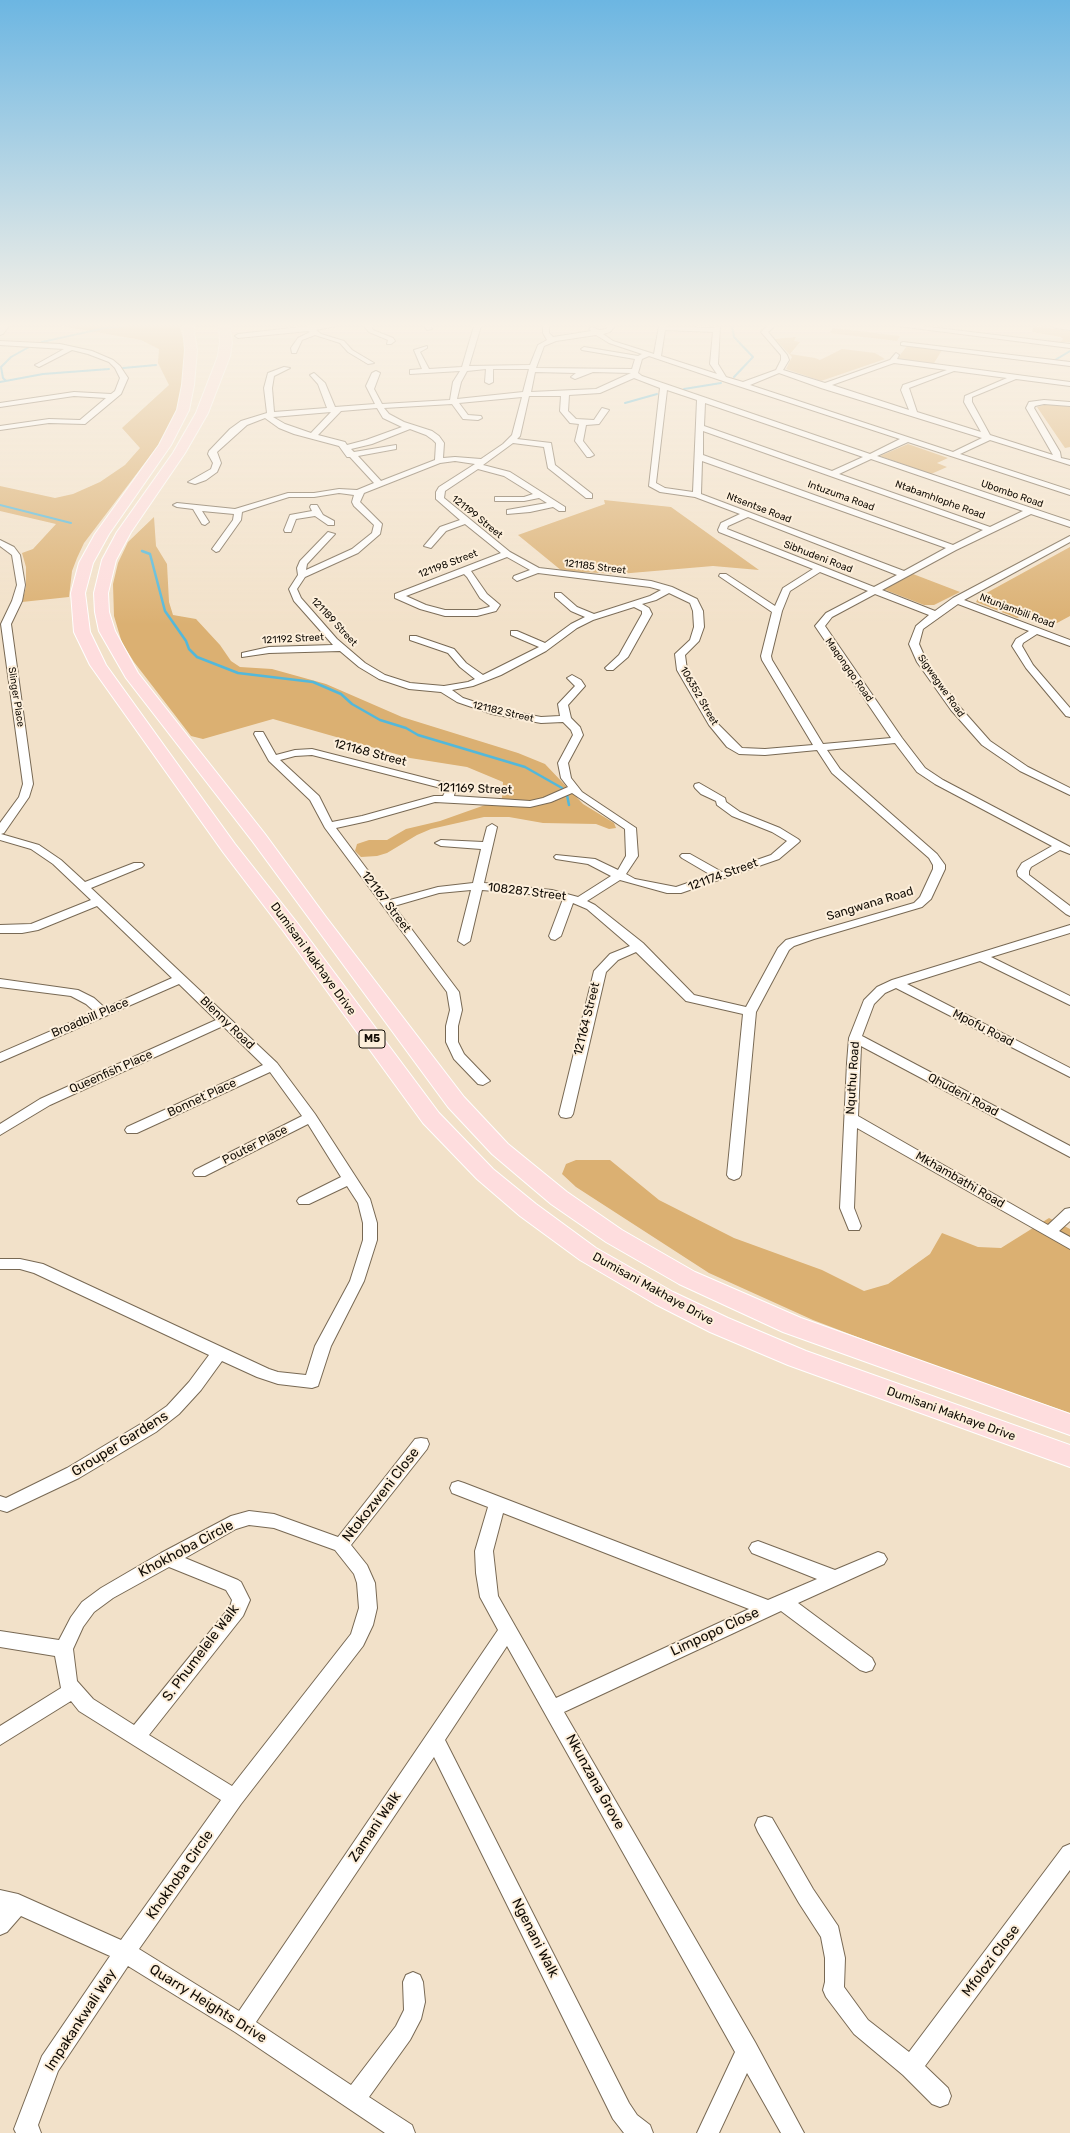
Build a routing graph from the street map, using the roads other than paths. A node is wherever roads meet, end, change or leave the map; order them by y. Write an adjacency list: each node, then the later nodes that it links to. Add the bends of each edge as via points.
1 (17, 426): 16 (street)
2 (176, 426): 159 (main road, Dumisani Makhaye Drive / M5, via 102,534 86,563 78,593 82,632 98,665 229,848 431,1118 485,1174 528,1210 588,1254 664,1298 790,1355)
3 (195, 426): 157 (main road, M5, via 124,532 109,560 101,593 107,632 132,675 259,838 456,1102 500,1149 559,1198 614,1236 687,1278 792,1325)
4 (241, 426): 35 (street, via 212,453 217,463 214,470)
5 (281, 426): 19 (street)
6 (322, 426): 19 (street)
7 (404, 426): 17 (street)
8 (519, 426): 22 (street)
9 (582, 426): 26 (street, via 579,441)
10 (659, 426): 41 (street, Ntsentse Road, via 652,484 658,488)
11 (779, 426): 29 (street, Ubombo Road)
12 (866, 426): 21 (street)
13 (950, 426): 20 (street)
14 (982, 426): 20 (street)
15 (1040, 426): 30 (street)
16 (0, 428)
17 (409, 428): 24 (street); 31 (street, via 429,433 438,440)
18 (701, 428): 28 (street); 34 (street, Ntabamhlophe Road)
19 (313, 436): 24 (street, via 342,444)
20 (988, 438): 27 (street); 30 (street)
21 (907, 439): 27 (street); 29 (street)
22 (512, 441): 33 (street, 121199 Street); 42 (street, via 548,445 551,466)
23 (393, 447): 25 (street)
24 (344, 448): 25 (street)
25 (350, 455): 36 (street)
26 (590, 455)
27 (952, 455): 38 (street)
28 (700, 457): 41 (street); 63 (street, Intuzuma Road)
29 (871, 457): 34 (street); 48 (street, Ubombo Road)
30 (1058, 460): 32 (street)
31 (438, 461): 33 (street, via 455,459); 36 (street, via 401,477)
32 (1070, 463)
33 (479, 464): 40 (street, via 507,474); 53 (street, 121199 Street, via 442,488 440,492 440,499)
34 (833, 474): 58 (street, Ntabamhlophe Road)
35 (192, 482)
36 (378, 482): 37 (street)
37 (359, 493): 39 (street, via 339,491); 70 (street, via 356,499 358,506 378,524 376,534 356,551)
38 (1070, 493)
39 (312, 495): 49 (street, via 285,496); 51 (street)
40 (539, 495): 43 (street, via 524,499); 44 (street)
41 (697, 495): 52 (street, Ntsentse Road)
42 (588, 496)
43 (498, 499)
44 (554, 504): 47 (street); 50 (street)
45 (177, 505): 46 (street)
46 (196, 507): 49 (street); 54 (street)
47 (562, 509)
48 (1030, 511): 56 (street, Ubombo Road); 58 (street, Maqongqo Road)
49 (238, 512): 64 (street, via 237,520)
50 (510, 512)
51 (317, 513): 55 (street); 57 (street, via 292,517)
52 (746, 515): 66 (street, Sibhudeni Road, via 724,525 722,530); 69 (street, Ntsentse Road)
53 (466, 521): 62 (street, via 443,529); 65 (street, 121199 Street)
54 (205, 522)
55 (331, 523)
56 (1070, 524)
57 (288, 530)
58 (991, 530): 63 (street, Maqongqo Road)
59 (331, 534): 70 (street, via 303,563)
60 (1070, 539): 77 (street, Sigwegwe Road)
61 (0, 543): 107 (street, Slinger Place, via 16,555 21,585 17,601 6,624 28,784 24,797)
62 (428, 546)
63 (953, 548): 69 (street, Maqongqo Road)
64 (216, 549)
65 (507, 554): 67 (street, 121198 Street); 68 (street, 121199 Street)
66 (819, 569): 75 (street, Sibhudeni Road); 79 (street, Sangwana Road, via 786,590)
67 (464, 570): 67 (street, 121198 Street, via 471,575 483,596 495,605 493,609 477,613 445,613 398,596)
68 (537, 570): 72 (street); 73 (street, 121185 Street)
69 (904, 574): 75 (street, Maqongqo Road)
70 (302, 575): 86 (street, 121189 Street, via 293,589 294,594)
71 (723, 576): 79 (street)
72 (517, 578)
73 (651, 584): 74 (street, 106352 Street)
74 (669, 589): 78 (street, 121189 Street); 97 (street, 106352 Street, via 690,598 697,606 697,634 694,641 680,654 680,662 682,670 714,725 731,745 739,751 755,753)
75 (875, 590): 80 (street, Sibhudeni Road); 96 (street, Maqongqo Road, via 829,615 820,626)
76 (558, 596): 81 (street, via 574,609)
77 (956, 600): 80 (street, Sigwegwe Road); 82 (street, Ntunjambili Road)
78 (635, 604): 81 (street, 121189 Street); 89 (street, via 646,610 647,614 623,657)
79 (777, 611): 97 (street, Sangwana Road, via 767,660)
80 (935, 614): 101 (street, Sigwegwe Road, via 919,628 914,644 922,662 955,708 972,730 996,751)
81 (594, 617): 87 (street, 121189 Street, via 574,626)
82 (1037, 630): 85 (street, Ntunjambili Road); 93 (street, via 1016,644 1018,650)
83 (514, 633): 87 (street)
84 (414, 638): 91 (street, via 451,651 463,665)
85 (1070, 643)
86 (342, 648): 88 (street, 121192 Street, via 269,650); 92 (street, 121189 Street, via 362,665 390,680 409,686)
87 (546, 648): 91 (street, 121189 Street)
88 (245, 656)
89 (610, 668)
90 (572, 678): 94 (street, via 580,686 563,704)
91 (482, 679): 92 (street, 121189 Street)
92 (444, 690): 94 (street, 121182 Street, via 460,700 492,711 541,720)
93 (1070, 714)
94 (566, 719): 100 (street, via 577,731 576,740 563,763 566,778)
95 (259, 734): 98 (street, 121167 Street)
96 (898, 740): 97 (street, 106352 Street); 111 (street, Maqongqo Road, via 921,770 929,776)
97 (819, 746): 134 (street, Sangwana Road, via 841,776 932,856 939,869 925,899 918,905 810,936 786,946)
98 (273, 759): 102 (street, 121168 Street, via 295,752 312,752 445,786 450,791); 105 (street, 121167 Street, via 310,792)
99 (699, 786): 116 (street, 121174 Street, via 721,800 721,804 736,814 776,830 793,842 775,857)
100 (573, 789): 102 (street, 121169 Street, via 530,804); 103 (street)
101 (1070, 792)
102 (448, 798): 105 (street, 121169 Street, via 422,802 381,815)
103 (603, 810): 104 (street); 115 (street, via 631,828 632,856)
104 (614, 817)
105 (329, 826): 121 (street, 121167 Street)
106 (492, 827): 110 (street)
107 (0, 831)
108 (0, 837): 117 (street, Blenny Road, via 46,853)
109 (441, 843): 110 (street)
110 (488, 846): 118 (street)
111 (1065, 848): 122 (street, via 1026,865 1023,871 1029,880)
112 (686, 856): 116 (street)
113 (560, 857): 115 (street, 121174 Street, via 587,860)
114 (138, 866): 117 (street)
115 (621, 874): 116 (street, 121174 Street, via 632,881 673,891 686,889); 119 (street, via 600,890)
116 (720, 876)
117 (85, 886): 120 (street, Blenny Road)
118 (478, 886): 119 (street, 108287 Street, via 546,893); 121 (street, 108287 Street, via 438,890); 126 (street)
119 (574, 899): 125 (street); 127 (street, 108287 Street, via 598,913)
120 (99, 901): 123 (street, via 34,927); 129 (street, Blenny Road)
121 (387, 904): 140 (street, 121167 Street, via 453,992 456,1010 452,1042 463,1062)
122 (1070, 912)
123 (0, 929)
124 (1068, 931): 128 (street, Nquthu Road)
125 (555, 936)
126 (464, 941)
127 (639, 946): 134 (street, 108287 Street, via 690,998); 141 (street, 121164 Street, via 614,957 600,971)
128 (980, 957): 131 (street, Nquthu Road); 132 (street)
129 (181, 979): 133 (street, Broadbill Place); 135 (street, Blenny Road)
130 (0, 983): 133 (street, via 74,993 90,1001)
131 (896, 983): 136 (street, Nquthu Road, via 881,990 868,1003); 139 (street, Mpofu Road)
132 (1070, 1001)
133 (102, 1012): 137 (street, Broadbill Place)
134 (750, 1012): 148 (street, Sangwana Road)
135 (224, 1021): 138 (street, Blenny Road); 144 (street, Queenfish Place, via 46,1102)
136 (855, 1038): 143 (street, Nquthu Road); 146 (street, Qhudeni Road)
137 (0, 1058)
138 (272, 1066): 142 (street, Blenny Road); 145 (street, Bonnet Place)
139 (1070, 1073)
140 (483, 1081)
141 (566, 1114)
142 (310, 1117): 147 (street, Pouter Place); 149 (street, Blenny Road)
143 (850, 1118): 152 (street, Nquthu Road, via 847,1208); 153 (street, Mkhambathi Road)
144 (0, 1130)
145 (132, 1130)
146 (1070, 1152)
147 (200, 1173)
148 (734, 1175)
149 (348, 1178): 150 (street); 156 (street, Blenny Road, via 365,1203 370,1223 370,1240 357,1281 323,1346 312,1382 268,1374)
150 (304, 1201)
151 (1070, 1213): 153 (street)
152 (854, 1226)
153 (1050, 1231): 154 (street, Mkhambathi Road)
154 (1070, 1244)
155 (0, 1264): 156 (street, via 20,1264 38,1268)
156 (219, 1353): 162 (street, Grouper Gardens, via 195,1386 173,1410 150,1427 73,1474)
157 (1070, 1425)
158 (421, 1444): 163 (street, Ntokozweni Close)
159 (1070, 1456)
160 (458, 1488): 161 (street)
161 (497, 1503): 169 (street); 170 (street, Nkunzana Grove, via 484,1551 485,1573 489,1597)
162 (2, 1506)
163 (341, 1545): 165 (street, Khokhoba Circle, via 274,1520 249,1518 231,1524); 179 (street, Khokhoba Circle, via 361,1570 366,1583 368,1608 364,1625 357,1640)
164 (758, 1548): 167 (street)
165 (167, 1558): 172 (street, Khokhoba Circle, via 106,1592 88,1607 77,1622); 177 (street, S. Phumelele Walk, via 235,1587 241,1600 237,1611)
166 (878, 1559): 167 (street, Limpopo Close)
167 (837, 1578): 168 (street, Limpopo Close)
168 (783, 1602): 169 (street, Limpopo Close); 173 (street)
169 (767, 1608): 175 (street, Limpopo Close)
170 (508, 1630): 175 (street, Nkunzana Grove); 178 (street, Zamani Walk)
171 (0, 1639): 172 (street)
172 (64, 1649): 174 (street, via 69,1685)
173 (866, 1664)
174 (73, 1690): 176 (street); 177 (street, via 86,1705)
175 (553, 1708): 187 (street, Nkunzana Grove)
176 (0, 1736)
177 (136, 1737): 179 (street)
178 (434, 1738): 186 (street, Zamani Walk); 193 (street, Ngenani Walk, via 621,2110 629,2123)
179 (234, 1798): 184 (street, Khokhoba Circle)
180 (765, 1825): 188 (street, via 830,1933 835,1958 833,1990 852,2018)
181 (1070, 1854): 188 (street, Mfolozi Close)
182 (9, 1902): 183 (street); 184 (street, Quarry Heights Drive)
183 (0, 1925)
184 (125, 1952): 186 (street, Quarry Heights Drive); 191 (street, Impakankwali Way, via 50,2064 25,2129)
185 (413, 1982): 190 (street, via 414,2012 403,2033)
186 (242, 2025): 190 (street, Quarry Heights Drive)
187 (747, 2050): 194 (street); 195 (street, Nkunzana Grove)
188 (911, 2067): 189 (street)
189 (940, 2096)
190 (354, 2098): 192 (street, Quarry Heights Drive)
191 (30, 2133)
192 (404, 2133)
193 (642, 2133)
194 (708, 2133)
195 (793, 2133)

